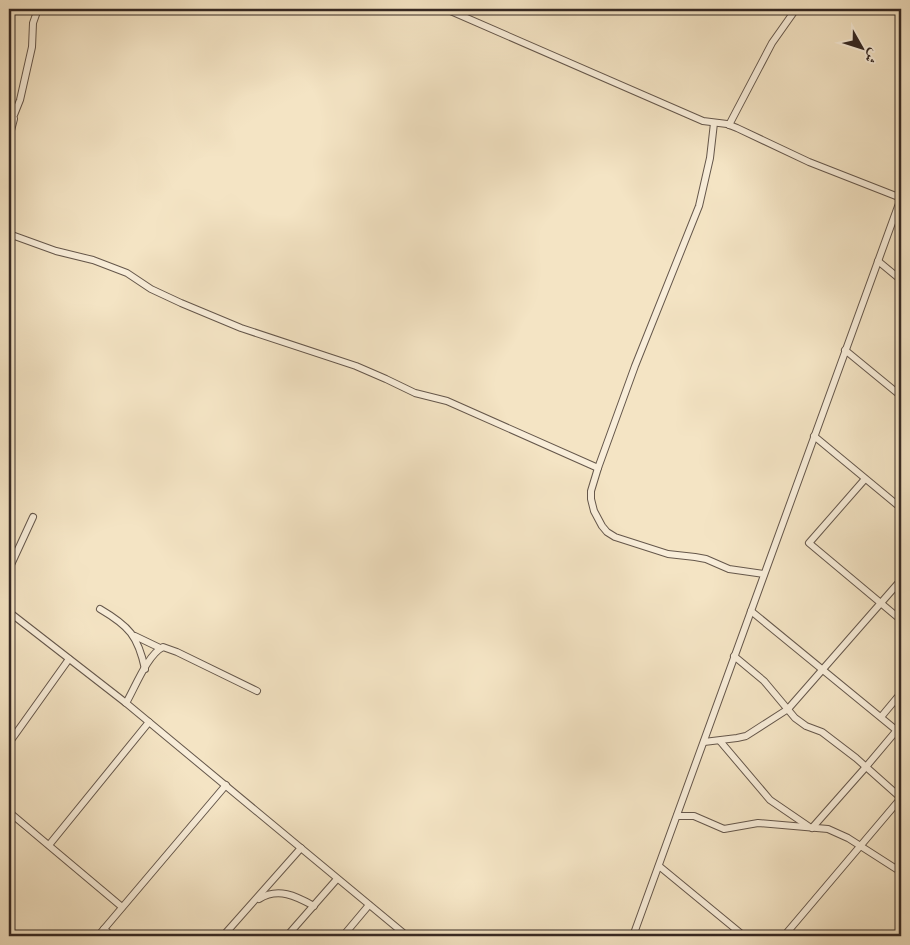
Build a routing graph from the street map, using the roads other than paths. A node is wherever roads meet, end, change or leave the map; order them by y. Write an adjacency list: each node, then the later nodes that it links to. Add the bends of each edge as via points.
1 (38, 9): 4 (street, via 32,47)
2 (446, 9): 6 (street)
3 (796, 9): 7 (street, via 772,43)
4 (14, 115): 5 (street); 8 (street)
5 (9, 123)
6 (714, 123): 7 (street); 19 (street, via 699,206)
7 (729, 125): 9 (street, via 809,162)
8 (9, 138)
9 (901, 198): 10 (street)
10 (900, 206): 14 (street)
11 (9, 212): 12 (street)
12 (9, 223)
13 (9, 234): 19 (street, via 127,272 151,289 198,310 356,366 416,393 447,401)
14 (878, 261): 15 (street); 16 (street)
15 (901, 280)
16 (846, 350): 17 (street); 18 (street)
17 (901, 396)
18 (814, 436): 20 (street); 24 (street)
19 (598, 468): 24 (street, via 591,499 607,532 626,542 668,554 695,557 729,569)
20 (865, 479): 21 (street); 26 (street, via 809,544)
21 (901, 508)
22 (33, 516): 23 (street)
23 (9, 569)
24 (764, 574): 28 (street)
25 (901, 580): 26 (street)
26 (882, 604): 30 (street); 36 (street)
27 (100, 609): 31 (street, via 118,619)
28 (751, 610): 33 (street); 36 (street)
29 (9, 612): 34 (street)
30 (901, 620)
31 (134, 636): 32 (street); 35 (street)
32 (160, 648): 35 (street); 37 (street, via 169,648)
33 (734, 656): 40 (street, via 764,681); 46 (street)
34 (69, 659): 39 (street); 45 (street)
35 (145, 669): 39 (street)
36 (824, 671): 40 (street); 41 (street)
37 (257, 691)
38 (901, 693): 41 (street)
39 (126, 703): 42 (street)
40 (788, 710): 44 (street, via 746,736); 47 (street, via 806,726 822,732)
41 (881, 717): 43 (street)
42 (149, 722): 48 (street); 53 (street)
43 (899, 732): 47 (street)
44 (720, 741): 46 (street); 52 (street, via 770,800)
45 (9, 742)
46 (704, 742): 51 (street)
47 (866, 768): 49 (street); 52 (street)
48 (226, 785): 55 (street); 62 (street)
49 (901, 798): 54 (street)
50 (9, 812): 53 (street)
51 (677, 816): 52 (street, via 694,816 724,829 758,823); 56 (street)
52 (811, 827): 54 (street, via 836,831)
53 (49, 845): 62 (street)
54 (861, 846): 57 (street); 72 (street)
55 (301, 848): 58 (street); 59 (street)
56 (659, 866): 70 (street); 71 (street)
57 (901, 872)
58 (338, 879): 60 (street); 61 (street)
59 (253, 902): 61 (street, via 266,894 279,893 294,895); 66 (street)
60 (369, 905): 68 (street); 69 (street)
61 (314, 906): 67 (street)
62 (122, 907): 63 (street)
63 (104, 929): 64 (street); 65 (street)
64 (98, 936)
65 (112, 936)
66 (223, 936)
67 (287, 936)
68 (343, 936)
69 (407, 936)
70 (633, 936)
71 (744, 936)
72 (784, 936)

